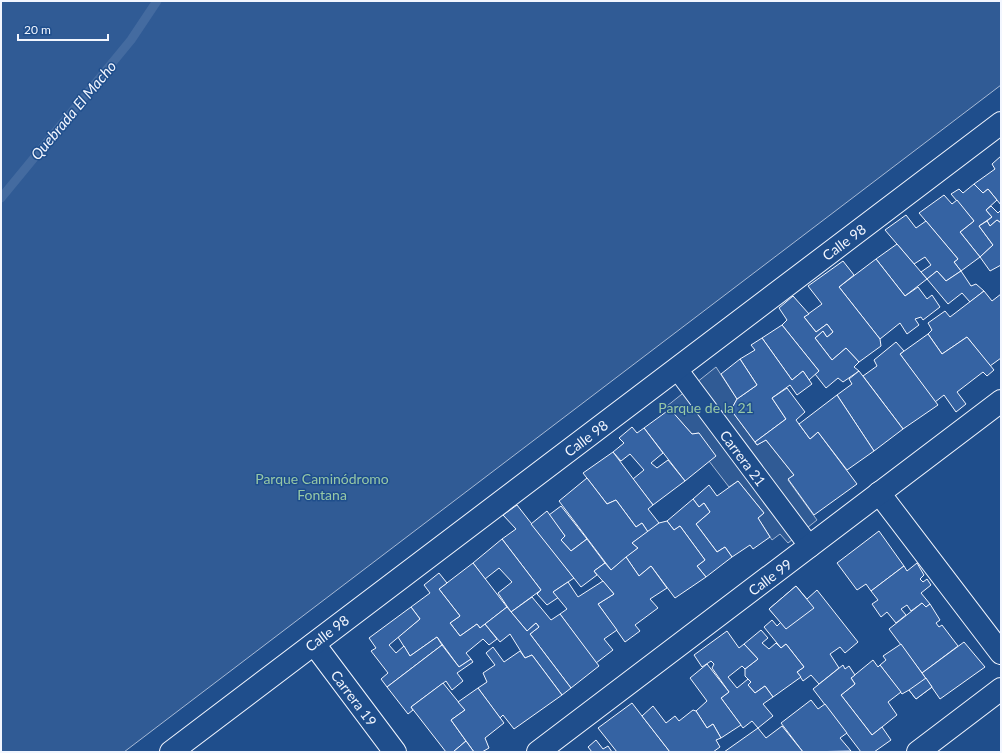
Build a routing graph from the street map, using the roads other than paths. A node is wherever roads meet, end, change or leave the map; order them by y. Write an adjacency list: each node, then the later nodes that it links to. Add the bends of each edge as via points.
1 (1001, 123): 2 (street, Calle 98)
2 (677, 369): 5 (street, Carrera 21); 6 (street, Calle 98)
3 (1001, 401): 4 (street, Calle 99)
4 (880, 493): 5 (street, Calle 99); 7 (street)
5 (810, 546): 11 (street, Calle 99)
6 (314, 644): 9 (street, Calle 98); 10 (street, Carrera 19)
7 (1001, 653)
8 (1001, 689): 12 (street)
9 (171, 752)
10 (395, 752)
11 (538, 752)
12 (918, 752)

